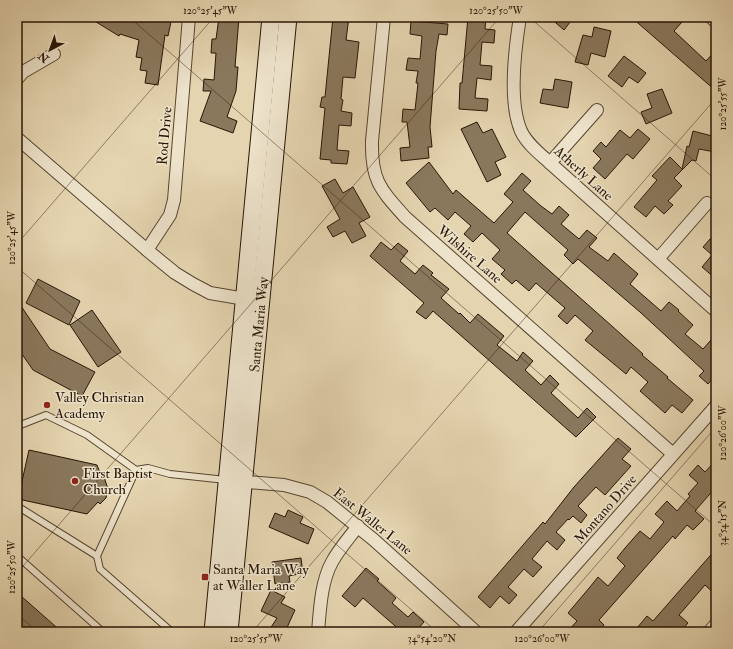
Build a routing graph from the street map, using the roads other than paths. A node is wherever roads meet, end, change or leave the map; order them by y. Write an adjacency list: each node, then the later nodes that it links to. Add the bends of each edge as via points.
1 (189, 17): 14 (street, Rod Drive, via 174,200 170,215)
2 (271, 17): 16 (main road, Santa Maria Way)
3 (288, 17): 22 (main road, Santa Maria Way)
4 (384, 17): 20 (street, Wilshire Lane, via 371,159 375,176 384,193 406,217)
5 (520, 17): 12 (street, Atherly Lane, via 515,44 516,116 528,142)
6 (711, 17): 7 (street)
7 (716, 22)
8 (54, 54): 9 (street)
9 (17, 78)
10 (597, 110): 12 (street)
11 (17, 138): 14 (street)
12 (550, 163): 15 (street, Atherly Lane)
13 (707, 203): 15 (street)
14 (147, 250): 16 (street, via 175,273 210,293)
15 (658, 259): 17 (street, Atherly Lane)
16 (245, 299): 22 (main road, Santa Maria Way)
17 (716, 310)
18 (716, 406): 20 (street, Montano Drive)
19 (17, 428): 21 (lane, via 46,415 87,435)
20 (673, 454): 34 (street, Montano Drive)
21 (136, 470): 22 (lane, via 148,468 170,474); 26 (lane)
22 (236, 481): 24 (street, East Waller Lane, via 284,485 310,492); 30 (main road, Santa Maria Way); 31 (main road, Santa Maria Way)
23 (17, 506): 26 (lane)
24 (358, 526): 32 (street, via 340,548 325,578); 33 (street, East Waller Lane)
25 (17, 556): 28 (lane)
26 (97, 556): 29 (lane, via 100,569)
27 (716, 624): 35 (street)
28 (103, 632)
29 (172, 632)
30 (213, 632)
31 (229, 632)
32 (318, 632)
33 (476, 632)
34 (516, 632)
35 (709, 632)

